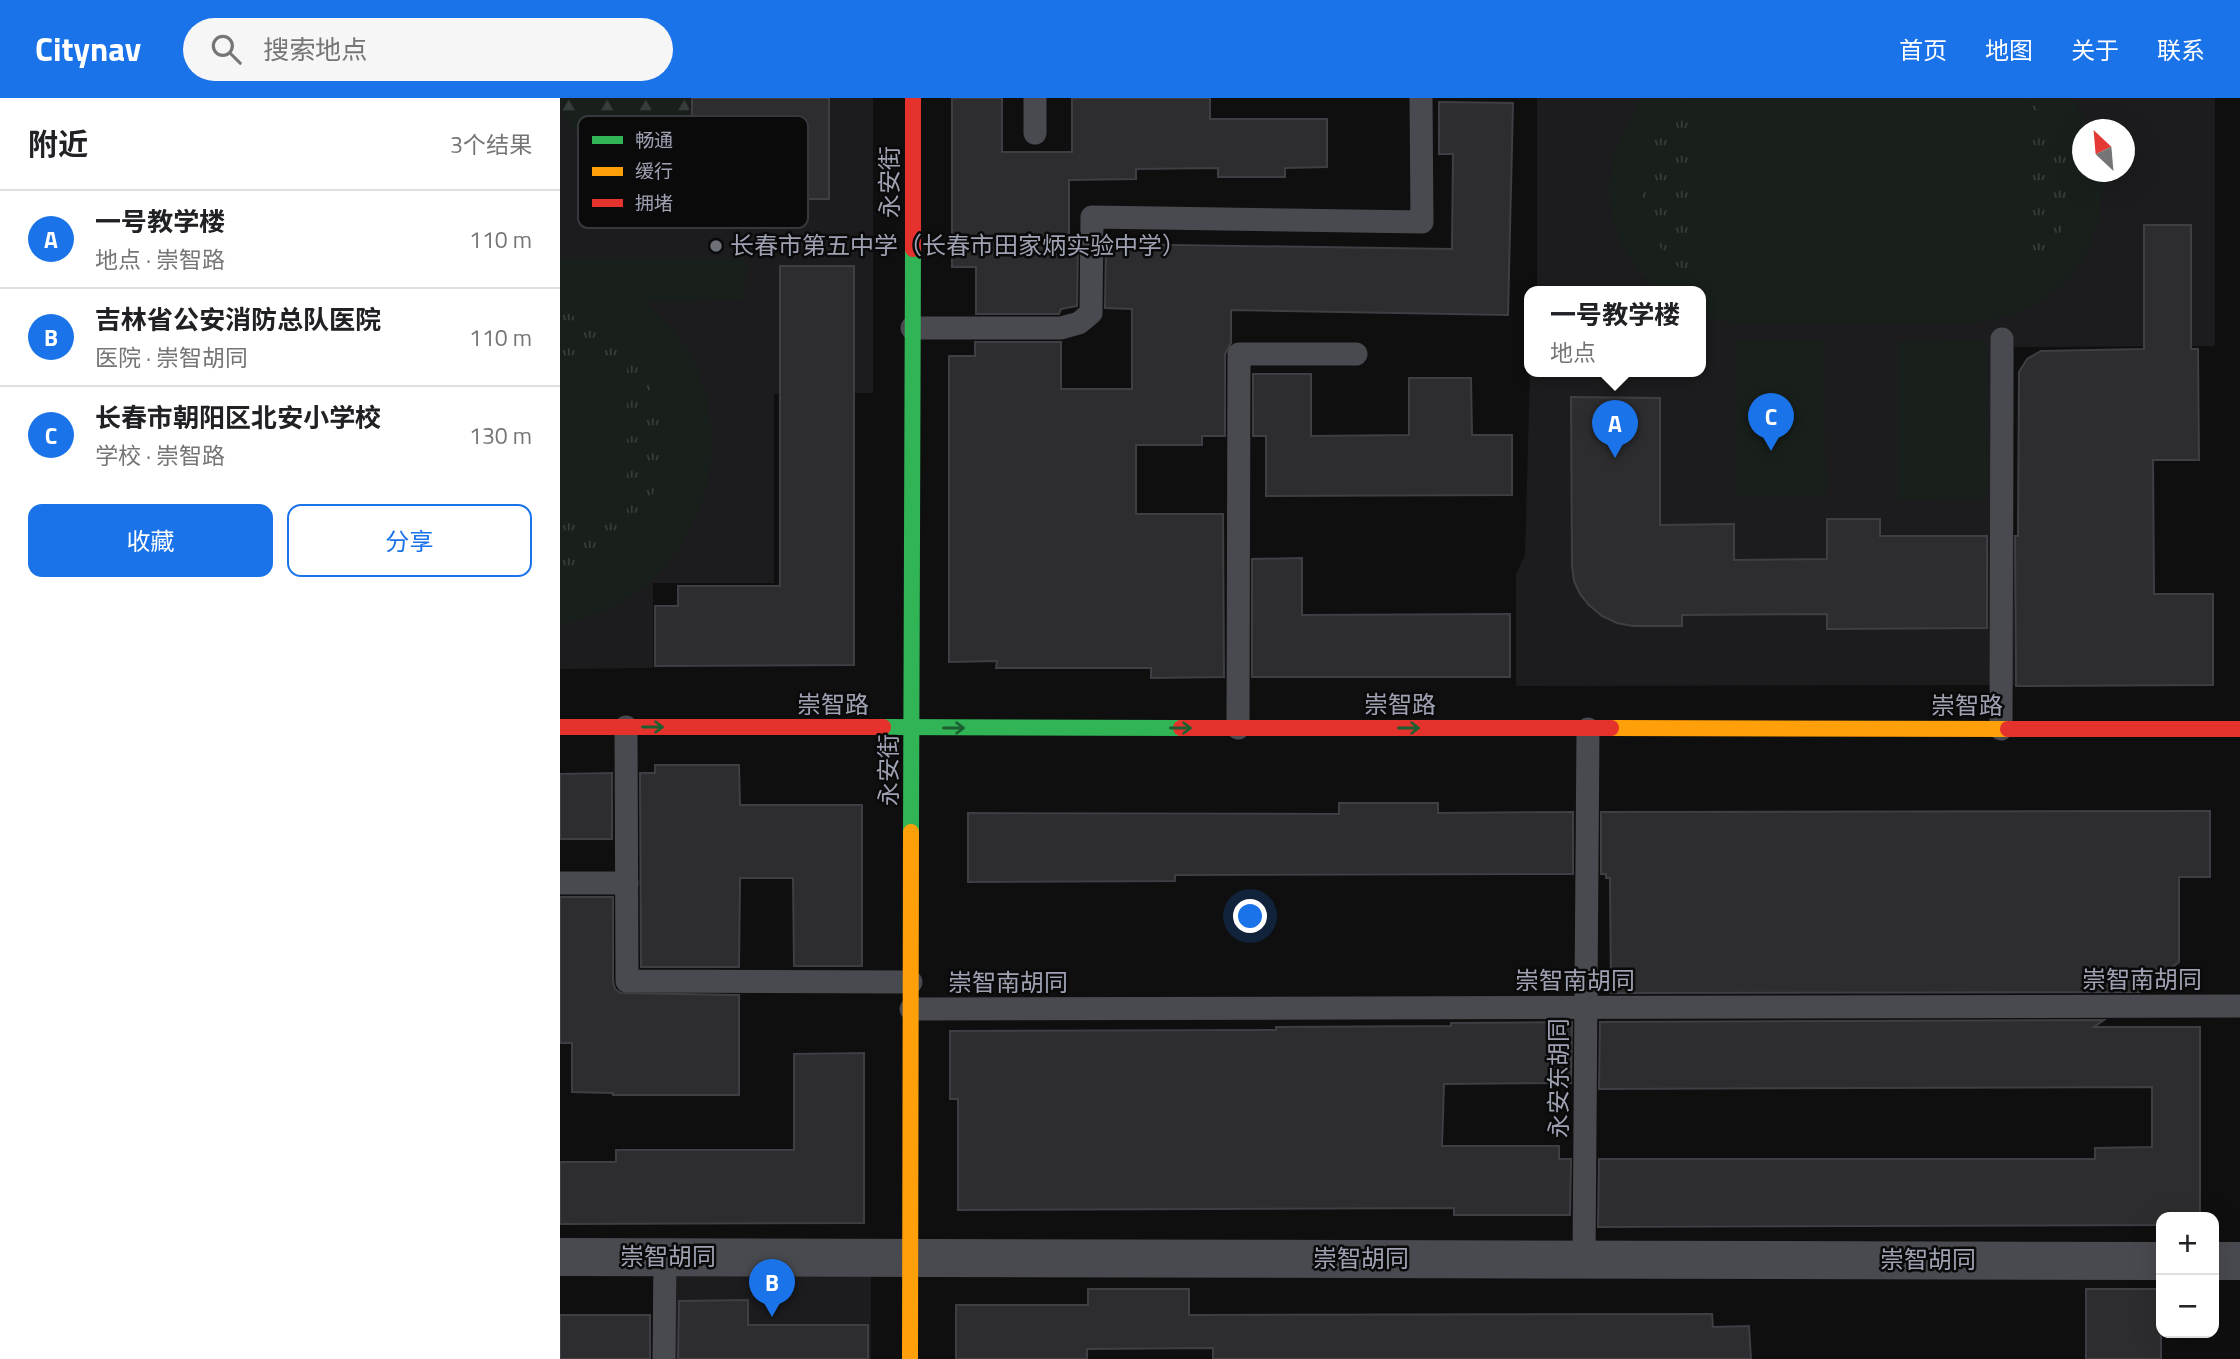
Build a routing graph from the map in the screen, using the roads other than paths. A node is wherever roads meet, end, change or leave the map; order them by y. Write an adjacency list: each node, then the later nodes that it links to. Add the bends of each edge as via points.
1 (913, 98): 5 (street, 永安街)
2 (1035, 98): 4 (lane)
3 (1421, 98): 5 (lane, via 1422,222 1092,217 1091,313 1079,323 1061,328)
4 (1035, 133)
5 (912, 328): 10 (street, 永安街)
6 (2002, 339): 13 (lane)
7 (1356, 354): 11 (lane, via 1239,354)
8 (560, 727): 9 (street, 崇智路)
9 (626, 727): 10 (street, 崇智路, one-way to 10); 16 (lane)
10 (911, 727): 11 (street, 崇智路, one-way to 11); 17 (street, 永安街)
11 (1238, 728): 12 (street, 崇智路, one-way to 12)
12 (1588, 729): 13 (street, 崇智路); 19 (lane, 永安东胡同)
13 (2001, 729): 14 (street, 崇智路)
14 (2240, 729)
15 (560, 883): 16 (lane)
16 (626, 883): 17 (lane, via 627,981)
17 (911, 982): 20 (street, 永安街)
18 (2240, 1006): 19 (lane, 崇智南胡同)
19 (1586, 1008): 20 (lane, 崇智南胡同); 24 (lane, 永安东胡同)
20 (911, 1009): 23 (street, 永安街)
21 (560, 1257): 22 (street, 崇智胡同)
22 (665, 1257): 23 (street, 崇智胡同); 28 (lane)
23 (910, 1258): 24 (street, 崇智胡同); 29 (street, 永安街)
24 (1584, 1259): 25 (street, 崇智胡同)
25 (2156, 1261)
26 (2219, 1261): 27 (street)
27 (2240, 1261)
28 (664, 1359)
29 (910, 1359)

